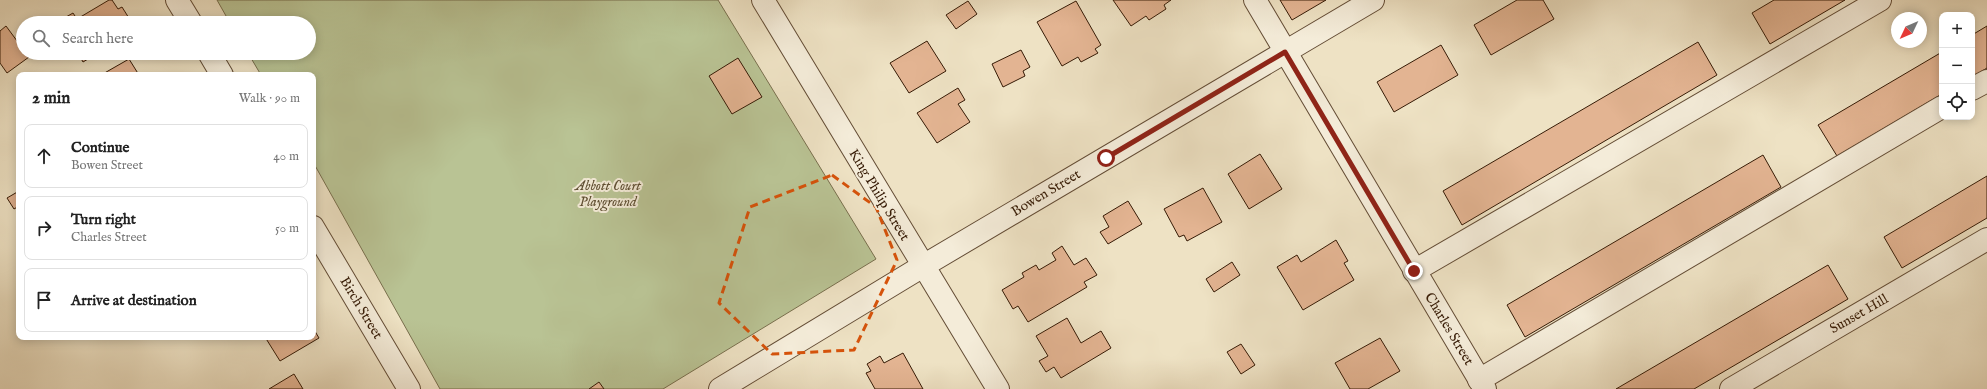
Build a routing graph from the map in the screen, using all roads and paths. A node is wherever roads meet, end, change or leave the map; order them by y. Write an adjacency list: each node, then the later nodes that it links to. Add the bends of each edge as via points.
1 (177, 0): 6 (street)
2 (763, 0): 15 (street, King Philip Street)
3 (1255, 0): 7 (street, Charles Street)
4 (1373, 0): 7 (street, Bowen Street)
5 (1880, 0): 16 (street)
6 (187, 16)
7 (1285, 52): 15 (street, Bowen Street); 16 (street, Charles Street)
8 (213, 60): 9 (street)
9 (220, 72)
10 (1987, 81): 11 (street)
11 (1975, 88)
12 (1939, 109): 17 (street)
13 (316, 232): 18 (street, Birch Street)
14 (1987, 239): 21 (street, Sunset Hill)
15 (923, 266): 19 (street, Bowen Street); 20 (street, King Philip Street)
16 (1414, 271): 17 (street, Charles Street)
17 (1482, 385)
18 (409, 389)
19 (720, 389)
20 (998, 389)
21 (1731, 389)

